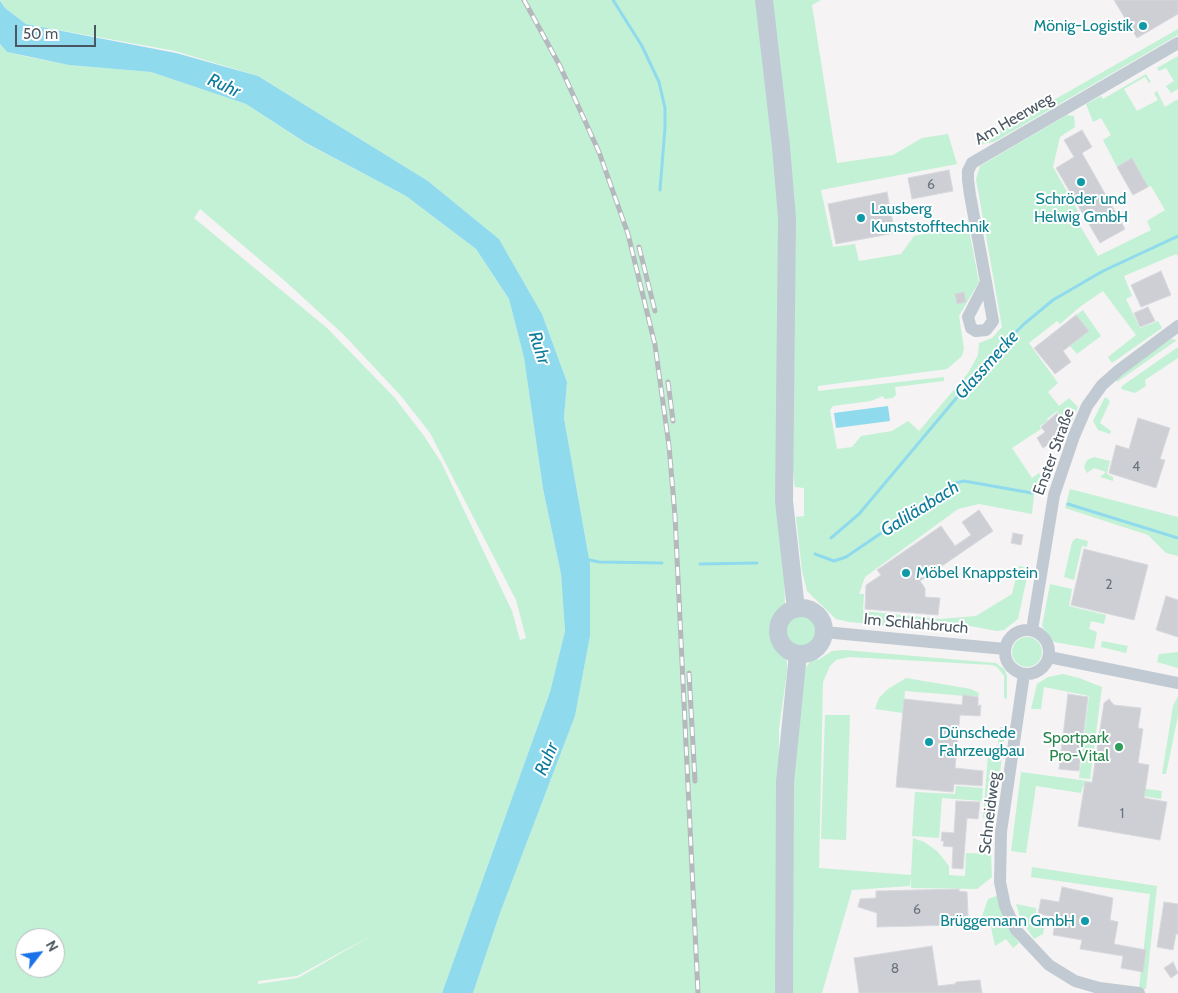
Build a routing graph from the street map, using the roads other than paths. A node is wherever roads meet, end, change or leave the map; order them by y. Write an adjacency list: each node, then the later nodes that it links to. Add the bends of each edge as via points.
1 (764, 0): 5 (main road, via 787,218 784,501)
2 (1178, 43): 3 (street, Am Heerweg, via 972,163 968,180)
3 (986, 282)
4 (1178, 326): 6 (street, Enster Straße, via 1119,370 1087,406 1054,495)
5 (796, 609): 7 (main road, via 804,608 819,617); 9 (main road, via 784,615 778,631 786,648)
6 (1032, 630): 8 (street, via 1013,634); 10 (street, via 1044,637)
7 (824, 632): 8 (street, Im Schlahbruch); 9 (main road, via 818,646)
8 (1005, 649): 11 (street, via 1008,664)
9 (798, 654): 13 (main road, via 785,782)
10 (1049, 657): 11 (street, via 1037,672); 12 (street)
11 (1024, 674): 14 (street, Schneidweg, via 1001,832 1000,882 1005,906 1016,930 1049,965 1075,981)
12 (1178, 683)
13 (784, 993)
14 (1139, 993)

